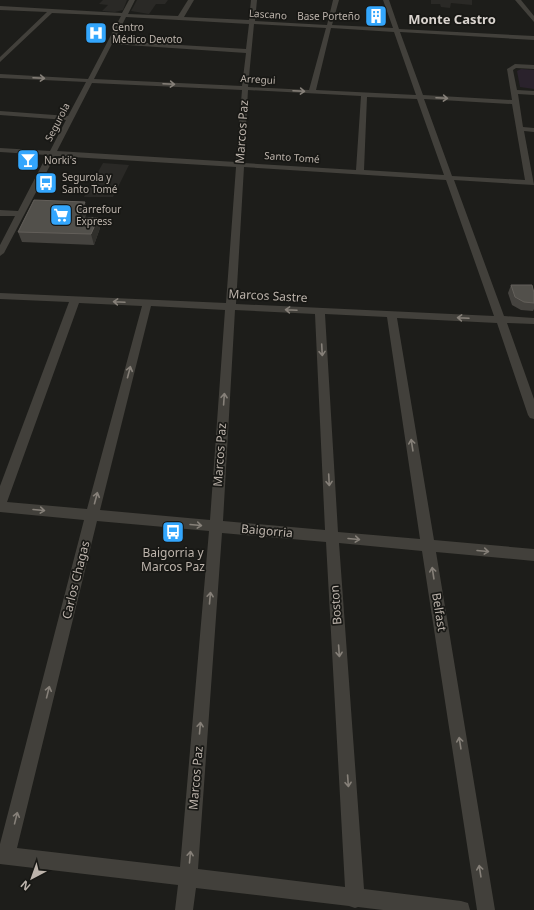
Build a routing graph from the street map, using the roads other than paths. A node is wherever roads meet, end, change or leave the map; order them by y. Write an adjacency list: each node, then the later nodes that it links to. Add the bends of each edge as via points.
1 (132, 0): 11 (street, Segurola)
2 (191, 0): 12 (street)
3 (254, 0): 14 (street, Marcos Paz)
4 (336, 0): 15 (street)
5 (386, 0): 16 (street)
6 (518, 0): 9 (street)
7 (0, 8): 8 (street, Lascano)
8 (51, 10): 11 (street, Lascano); 20 (street)
9 (527, 12): 10 (street); 13 (street)
10 (534, 12)
11 (124, 15): 12 (street, Lascano); 18 (street, Segurola)
12 (180, 18): 14 (street, Lascano)
13 (534, 20)
14 (251, 22): 15 (street, Lascano); 19 (street, Marcos Paz)
15 (329, 27): 16 (street, Lascano); 25 (street)
16 (396, 31): 17 (street, Lascano); 29 (street)
17 (534, 38)
18 (109, 42): 19 (street); 23 (street, Segurola)
19 (248, 51): 24 (street, Marcos Paz)
20 (0, 60)
21 (534, 67): 26 (street, via 515,66 510,69)
22 (0, 76): 23 (street, Arregui, one-way to 23)
23 (90, 81): 24 (street, Arregui, one-way to 24); 32 (street, Segurola)
24 (244, 88): 25 (street, Arregui, one-way to 25); 37 (street, Marcos Paz)
25 (312, 91): 28 (street, Arregui)
26 (514, 92): 27 (street); 30 (street)
27 (534, 93)
28 (364, 94): 29 (street, Arregui); 38 (street)
29 (421, 97): 30 (street, Arregui, one-way to 30); 39 (street)
30 (515, 102): 33 (street)
31 (0, 113): 32 (street)
32 (71, 118): 36 (street, Segurola)
33 (520, 129): 34 (street); 40 (street)
34 (534, 130)
35 (0, 150): 36 (street, Santo Tomé)
36 (53, 153): 37 (street, Santo Tomé); 42 (street, Segurola)
37 (239, 164): 38 (street, Santo Tomé); 47 (street, Marcos Paz)
38 (360, 172): 39 (street, Santo Tomé)
39 (449, 178): 40 (street, Santo Tomé); 50 (street)
40 (532, 183)
41 (0, 213): 42 (street)
42 (20, 214): 43 (street, Segurola)
43 (0, 253)
44 (0, 296): 45 (street, Marcos Sastre)
45 (75, 300): 46 (street, Marcos Sastre, one-way to 45); 53 (street)
46 (147, 304): 47 (street, Marcos Sastre); 55 (street, Carlos Chagas, one-way to 46)
47 (230, 307): 48 (street, Marcos Sastre, one-way to 47); 56 (street, Marcos Paz, one-way to 47)
48 (320, 311): 49 (street, Marcos Sastre); 57 (street, Boston, one-way to 57)
49 (391, 314): 50 (street, Marcos Sastre, one-way to 49); 58 (street, Belfast, one-way to 49)
50 (502, 320): 51 (street, Marcos Sastre); 52 (street)
51 (534, 321)
52 (534, 415)
53 (0, 503)
54 (0, 507): 55 (street, Baigorria, one-way to 55)
55 (92, 515): 56 (street, Baigorria, one-way to 56); 60 (street, Carlos Chagas, one-way to 55)
56 (216, 526): 57 (street, Baigorria); 61 (street, Marcos Paz, one-way to 56)
57 (332, 537): 58 (street, Baigorria, one-way to 58); 62 (street, Boston, one-way to 62)
58 (428, 546): 59 (street, Baigorria, one-way to 59); 65 (street, Belfast, one-way to 58)
59 (534, 554)
60 (3, 856): 61 (street)
61 (188, 877): 62 (street); 63 (street, Marcos Paz)
62 (355, 899): 64 (street)
63 (184, 910)
64 (461, 910)
65 (486, 910)

